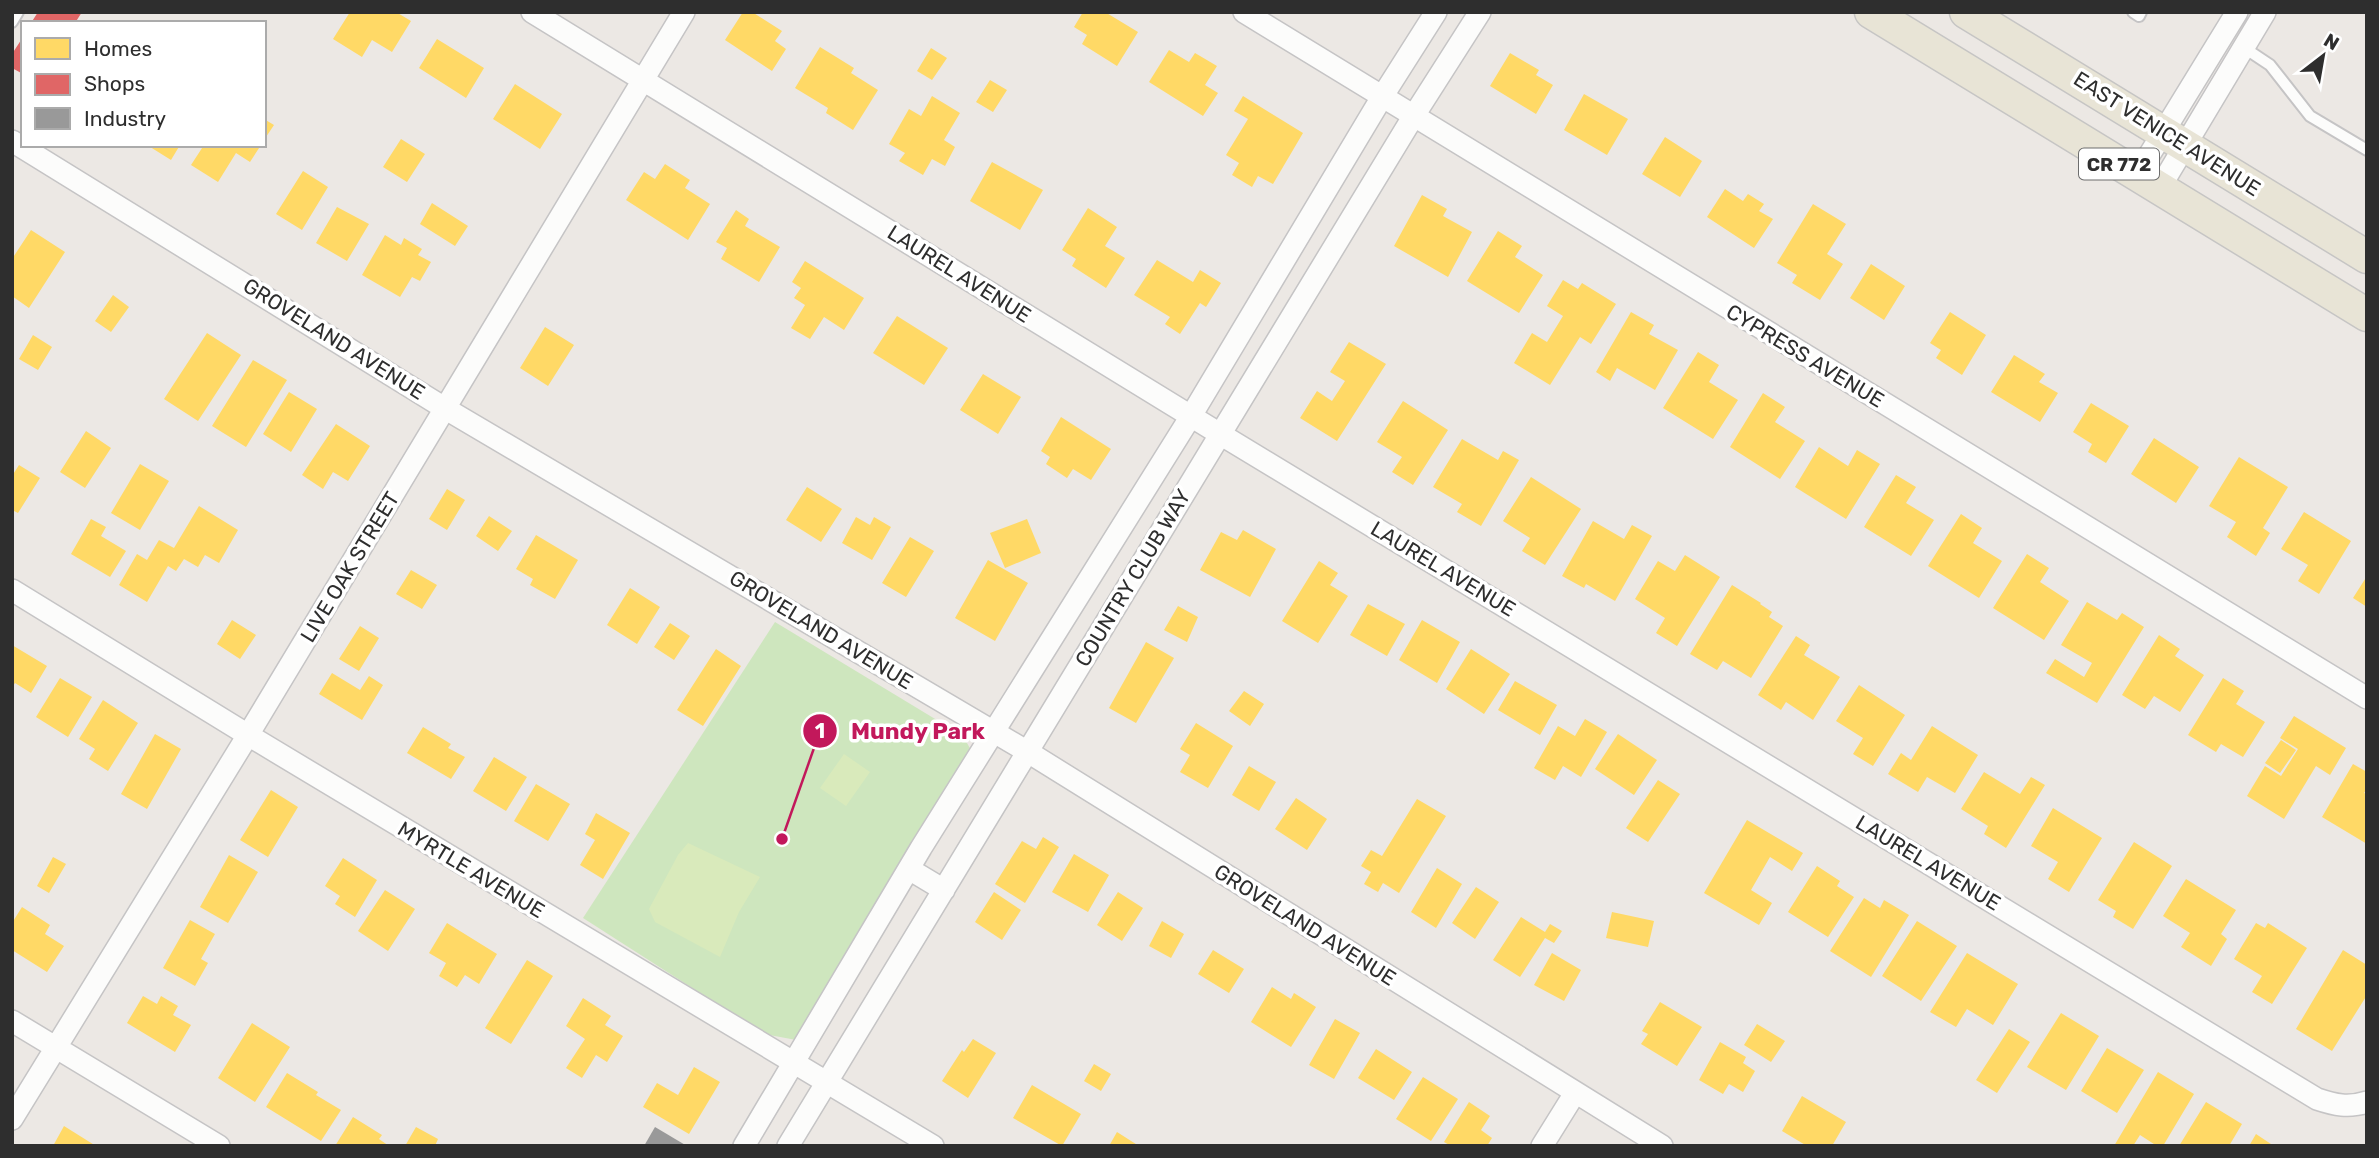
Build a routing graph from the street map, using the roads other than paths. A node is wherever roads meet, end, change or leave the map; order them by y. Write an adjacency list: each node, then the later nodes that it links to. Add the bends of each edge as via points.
1 (18, 12): 13 (lane)
2 (532, 12): 15 (street, LAUREL AVENUE)
3 (684, 12): 15 (street, LIVE OAK STREET)
4 (1244, 12): 16 (street, CYPRESS AVENUE)
5 (1436, 12): 16 (street, COUNTRY CLUB WAY)
6 (1480, 12): 17 (street, COUNTRY CLUB WAY)
7 (1871, 12): 21 (main road, CR 772)
8 (2133, 12): 9 (lane, via 2139,16)
9 (2141, 12)
10 (2237, 12): 18 (street)
11 (2265, 12): 14 (street)
12 (1977, 15): 18 (main road, EAST VENICE AVENUE / CR 772)
13 (12, 22)
14 (2243, 47): 18 (street); 20 (lane, via 2270,65 2310,116)
15 (643, 80): 24 (street, LIVE OAK STREET); 25 (street, LAUREL AVENUE)
16 (1382, 97): 17 (street, CYPRESS AVENUE); 25 (street, COUNTRY CLUB WAY)
17 (1413, 117): 26 (street, COUNTRY CLUB WAY); 28 (street, CYPRESS AVENUE)
18 (2174, 138): 21 (street); 22 (main road, EAST VENICE AVENUE / CR 772)
19 (22, 147): 24 (street, GROVELAND AVENUE)
20 (2367, 150)
21 (2148, 182): 23 (main road, CR 772)
22 (2367, 257)
23 (2367, 315)
24 (446, 408): 29 (street, GROVELAND AVENUE); 30 (street, LIVE OAK STREET)
25 (1191, 416): 26 (street, LAUREL AVENUE); 29 (street, COUNTRY CLUB WAY)
26 (1220, 434): 31 (street, COUNTRY CLUB WAY); 39 (street, LAUREL AVENUE, via 2317,1099 2336,1106)
27 (12, 590): 30 (street, MYRTLE AVENUE)
28 (2367, 698)
29 (993, 731): 31 (street, GROVELAND AVENUE); 32 (street, COUNTRY CLUB WAY)
30 (248, 735): 35 (street, LIVE OAK STREET); 36 (street, MYRTLE AVENUE)
31 (1028, 752): 33 (street, COUNTRY CLUB WAY); 38 (street, GROVELAND AVENUE)
32 (909, 869): 33 (street); 36 (street, COUNTRY CLUB WAY)
33 (944, 890): 37 (street, COUNTRY CLUB WAY)
34 (12, 1021): 35 (street)
35 (55, 1046): 40 (street, LIVE OAK STREET); 41 (street)
36 (795, 1063): 37 (street, MYRTLE AVENUE); 42 (street, COUNTRY CLUB WAY)
37 (827, 1082): 43 (street, COUNTRY CLUB WAY); 44 (street, MYRTLE AVENUE)
38 (1575, 1093): 45 (street); 46 (street, GROVELAND AVENUE)
39 (2364, 1103)
40 (12, 1119)
41 (219, 1146)
42 (744, 1146)
43 (788, 1146)
44 (933, 1146)
45 (1542, 1146)
46 (1662, 1146)

